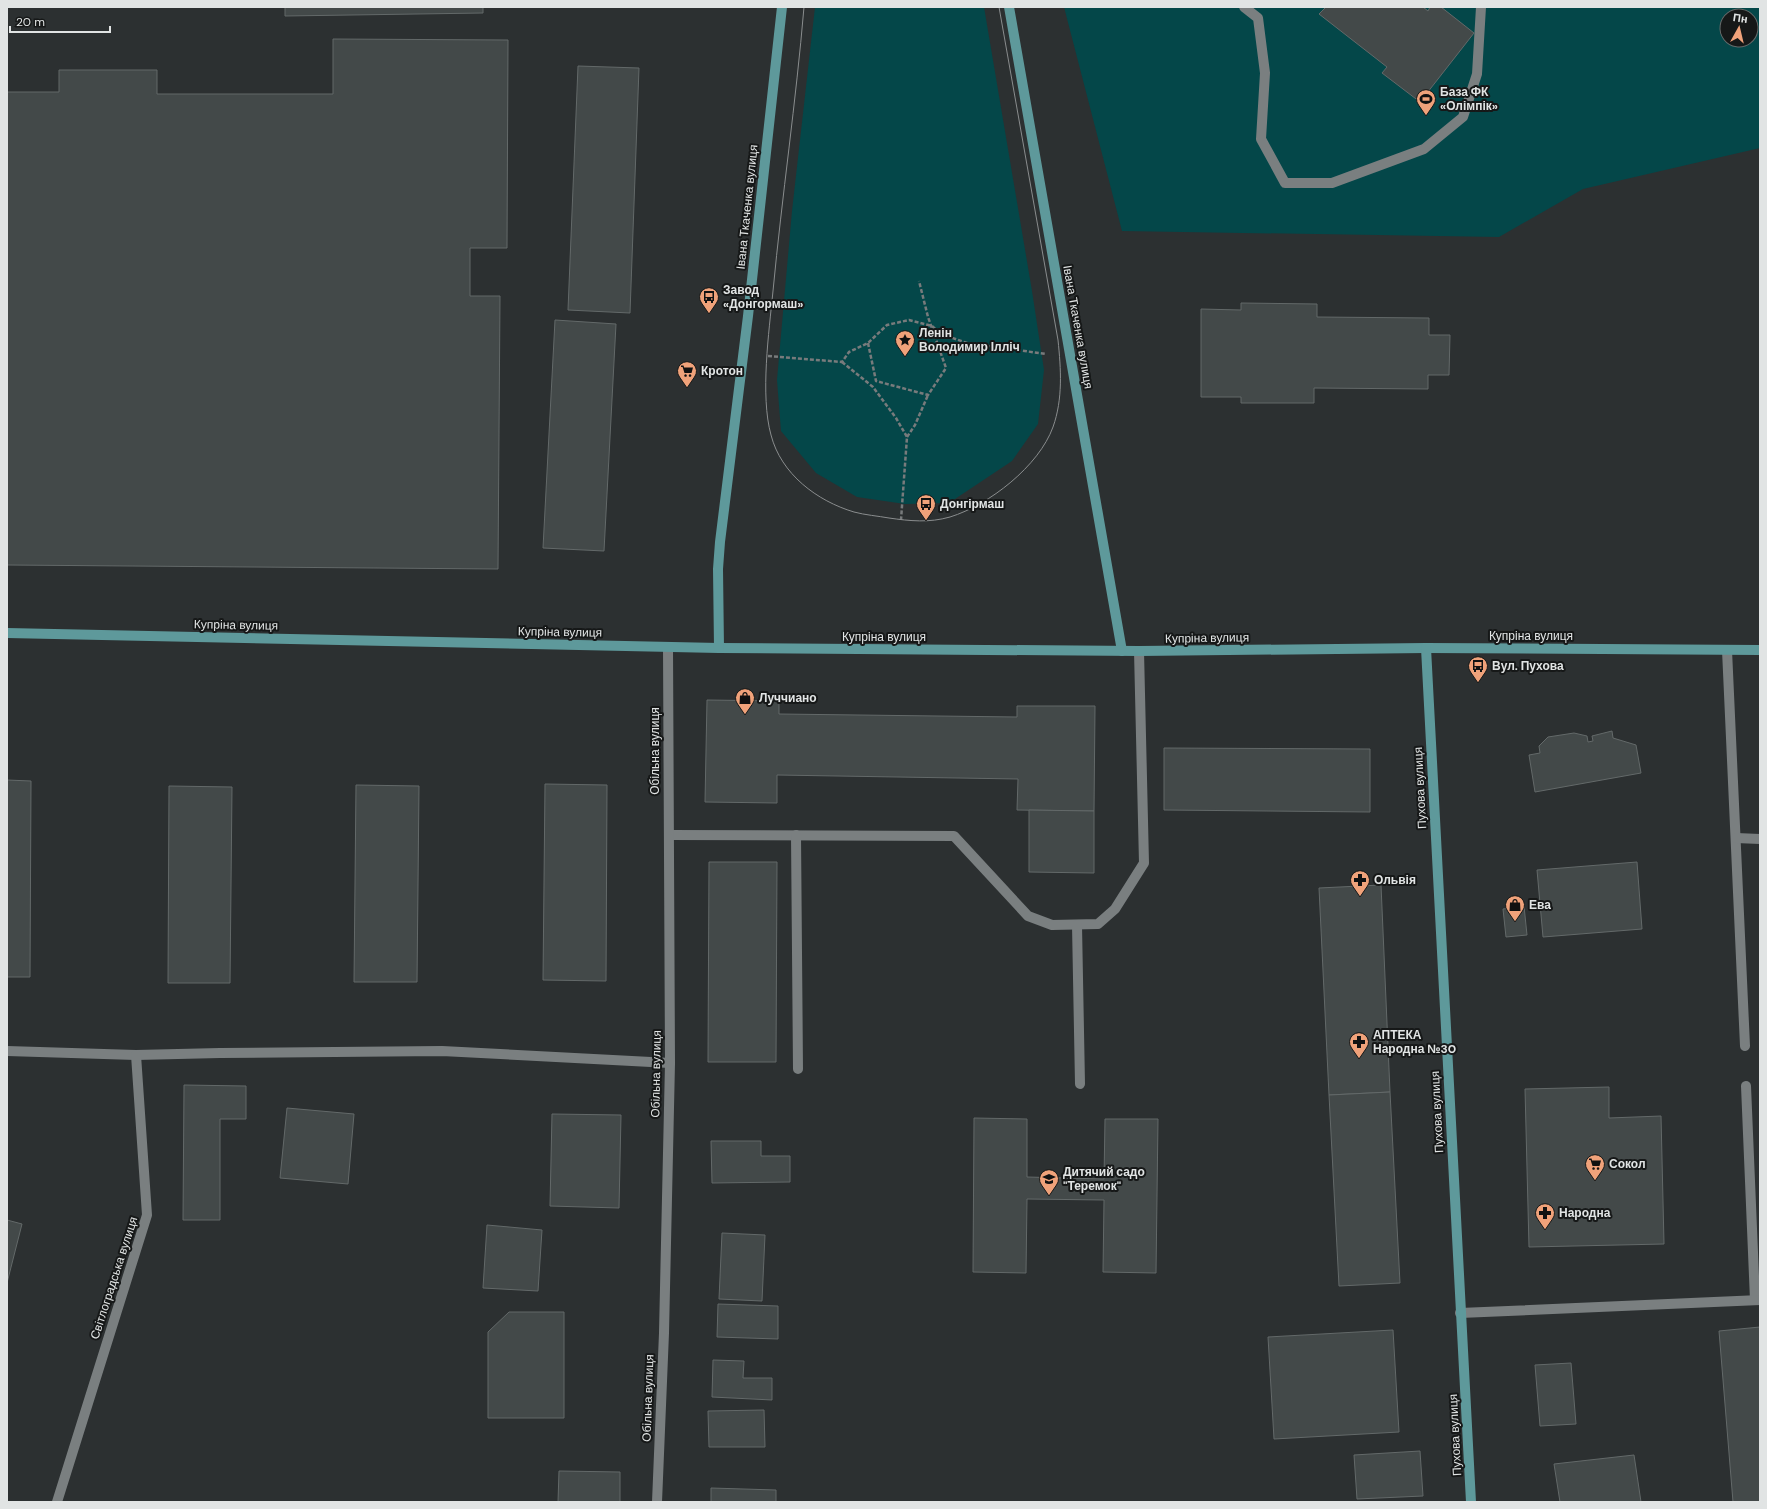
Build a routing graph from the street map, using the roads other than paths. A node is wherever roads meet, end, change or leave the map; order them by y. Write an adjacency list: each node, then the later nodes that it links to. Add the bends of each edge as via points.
1 (782, 7): 7 (main road, Івана Ткаченка вулиця, via 720,542)
2 (1009, 7): 11 (main road, Івана Ткаченка вулиця)
3 (1244, 7): 4 (street, via 1258,18 1265,73 1261,140 1285,183 1332,183 1424,149 1463,117 1477,74)
4 (1481, 7)
5 (7, 633): 6 (main road, Купріна вулиця)
6 (668, 647): 7 (main road, Купріна вулиця); 13 (street, Обільна вулиця)
7 (719, 648): 11 (main road, Купріна вулиця)
8 (1426, 648): 9 (main road, Купріна вулиця); 12 (main road, Купріна вулиця); 26 (main road, Пухова вулиця)
9 (1727, 650): 10 (main road, Купріна вулиця); 15 (street)
10 (1760, 650)
11 (1122, 651): 12 (main road, Купріна вулиця)
12 (1138, 651): 17 (street, via 1144,863 1116,909 1098,924)
13 (669, 835): 14 (street); 21 (street, Обільна вулиця)
14 (796, 835): 17 (street, via 954,836 1028,916 1052,925); 22 (street)
15 (1736, 838): 16 (street); 18 (street)
16 (1760, 839)
17 (1077, 925): 23 (street)
18 (1745, 1046)
19 (7, 1051): 20 (street)
20 (136, 1055): 21 (street, via 442,1051); 27 (street, Світлоградська вулиця, via 148,1215)
21 (670, 1063): 28 (street, Обільна вулиця)
22 (798, 1069)
23 (1080, 1084)
24 (1746, 1086): 25 (street)
25 (1758, 1300): 26 (street)
26 (1460, 1312): 29 (main road, Пухова вулиця)
27 (57, 1502)
28 (657, 1502)
29 (1471, 1502)

